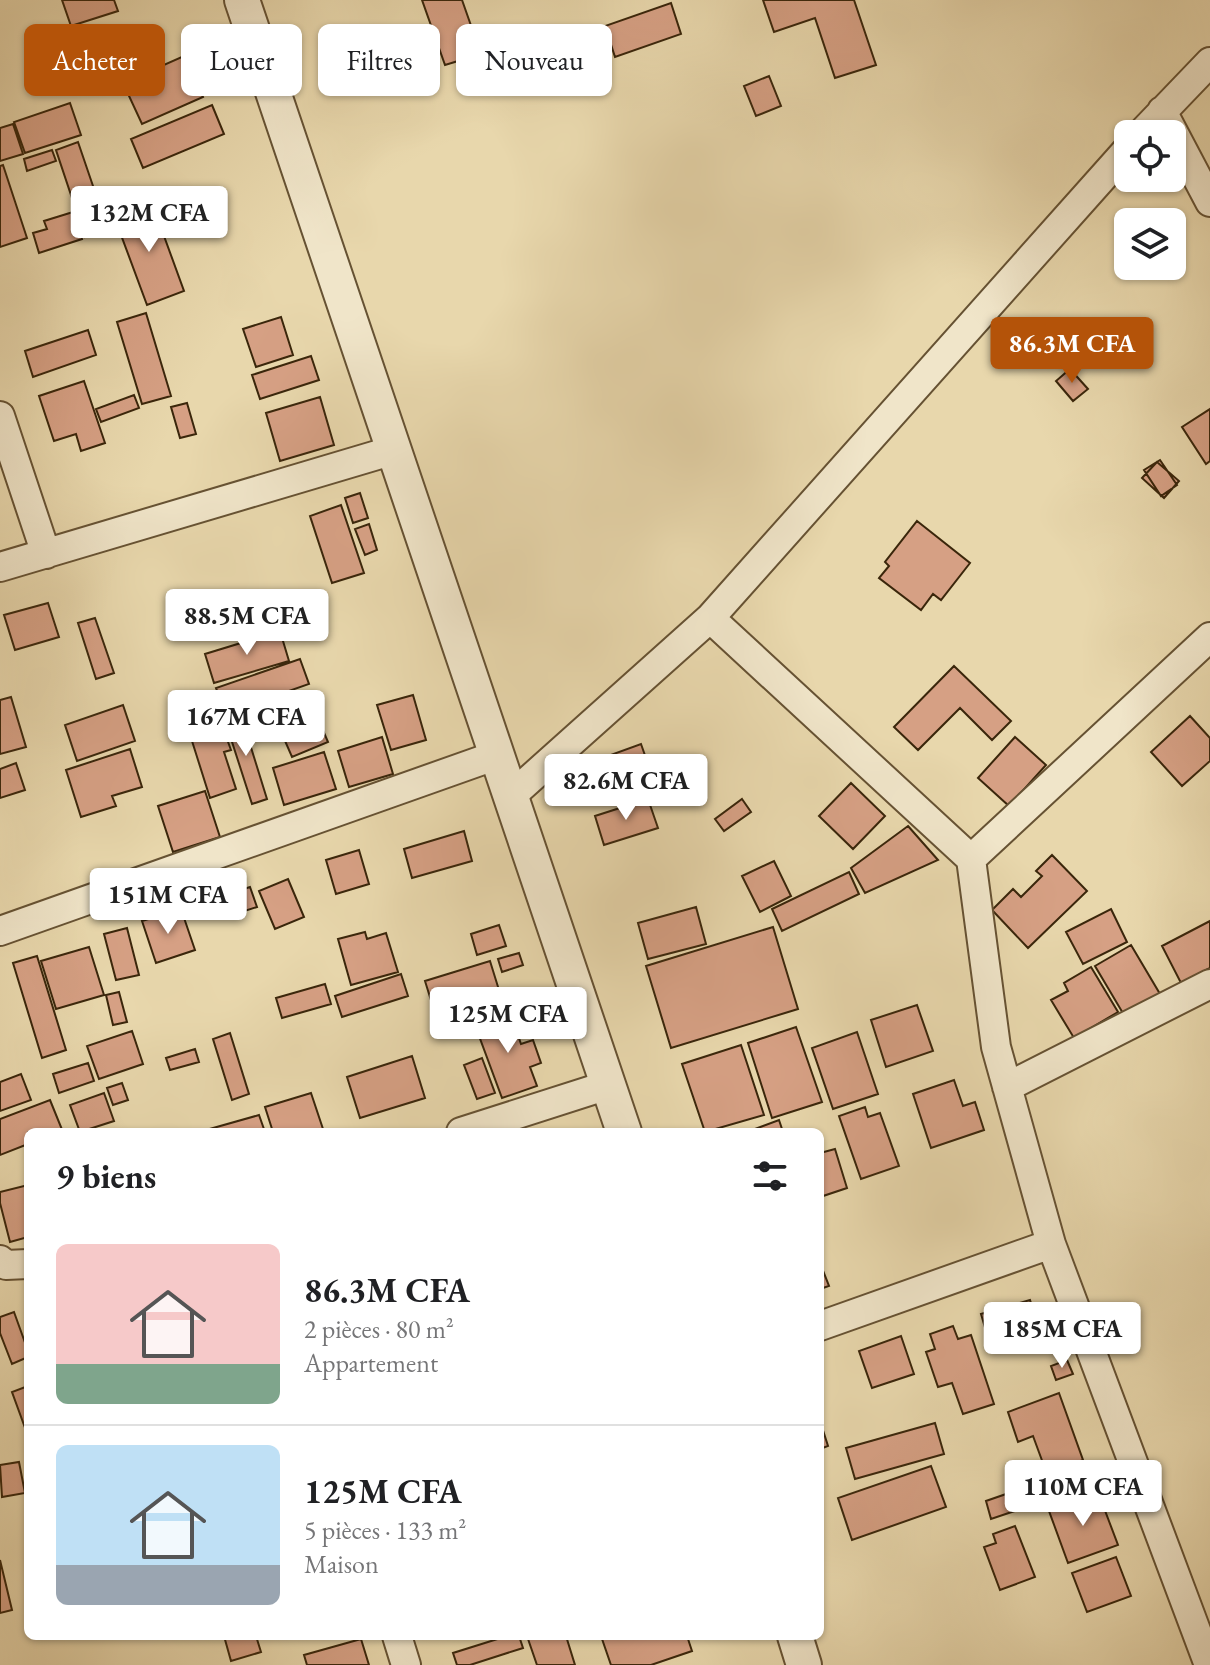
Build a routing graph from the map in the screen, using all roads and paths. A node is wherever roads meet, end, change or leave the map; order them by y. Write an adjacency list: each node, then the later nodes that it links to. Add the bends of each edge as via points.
1 (242, 0): 8 (street)
2 (1210, 62): 3 (street)
3 (1162, 111): 4 (street); 6 (street)
4 (1154, 120)
5 (1114, 165): 11 (street)
6 (1210, 202)
7 (0, 416): 9 (street)
8 (394, 450): 9 (street); 13 (street)
9 (46, 554): 10 (street)
10 (0, 567)
11 (710, 618): 14 (street); 15 (street)
12 (1210, 637): 15 (street)
13 (497, 755): 14 (street); 16 (street)
14 (511, 796): 18 (street)
15 (971, 859): 19 (street, via 996,1047)
16 (0, 931)
17 (1210, 984): 19 (street)
18 (608, 1085): 20 (street); 21 (street)
19 (1007, 1087): 22 (street)
20 (474, 1128)
21 (623, 1128)
22 (1051, 1244): 25 (street); 30 (street)
23 (0, 1260): 24 (street)
24 (24, 1264)
25 (824, 1325)
26 (398, 1640): 28 (street)
27 (796, 1640): 29 (street)
28 (406, 1665)
29 (804, 1665)
30 (1209, 1665)

